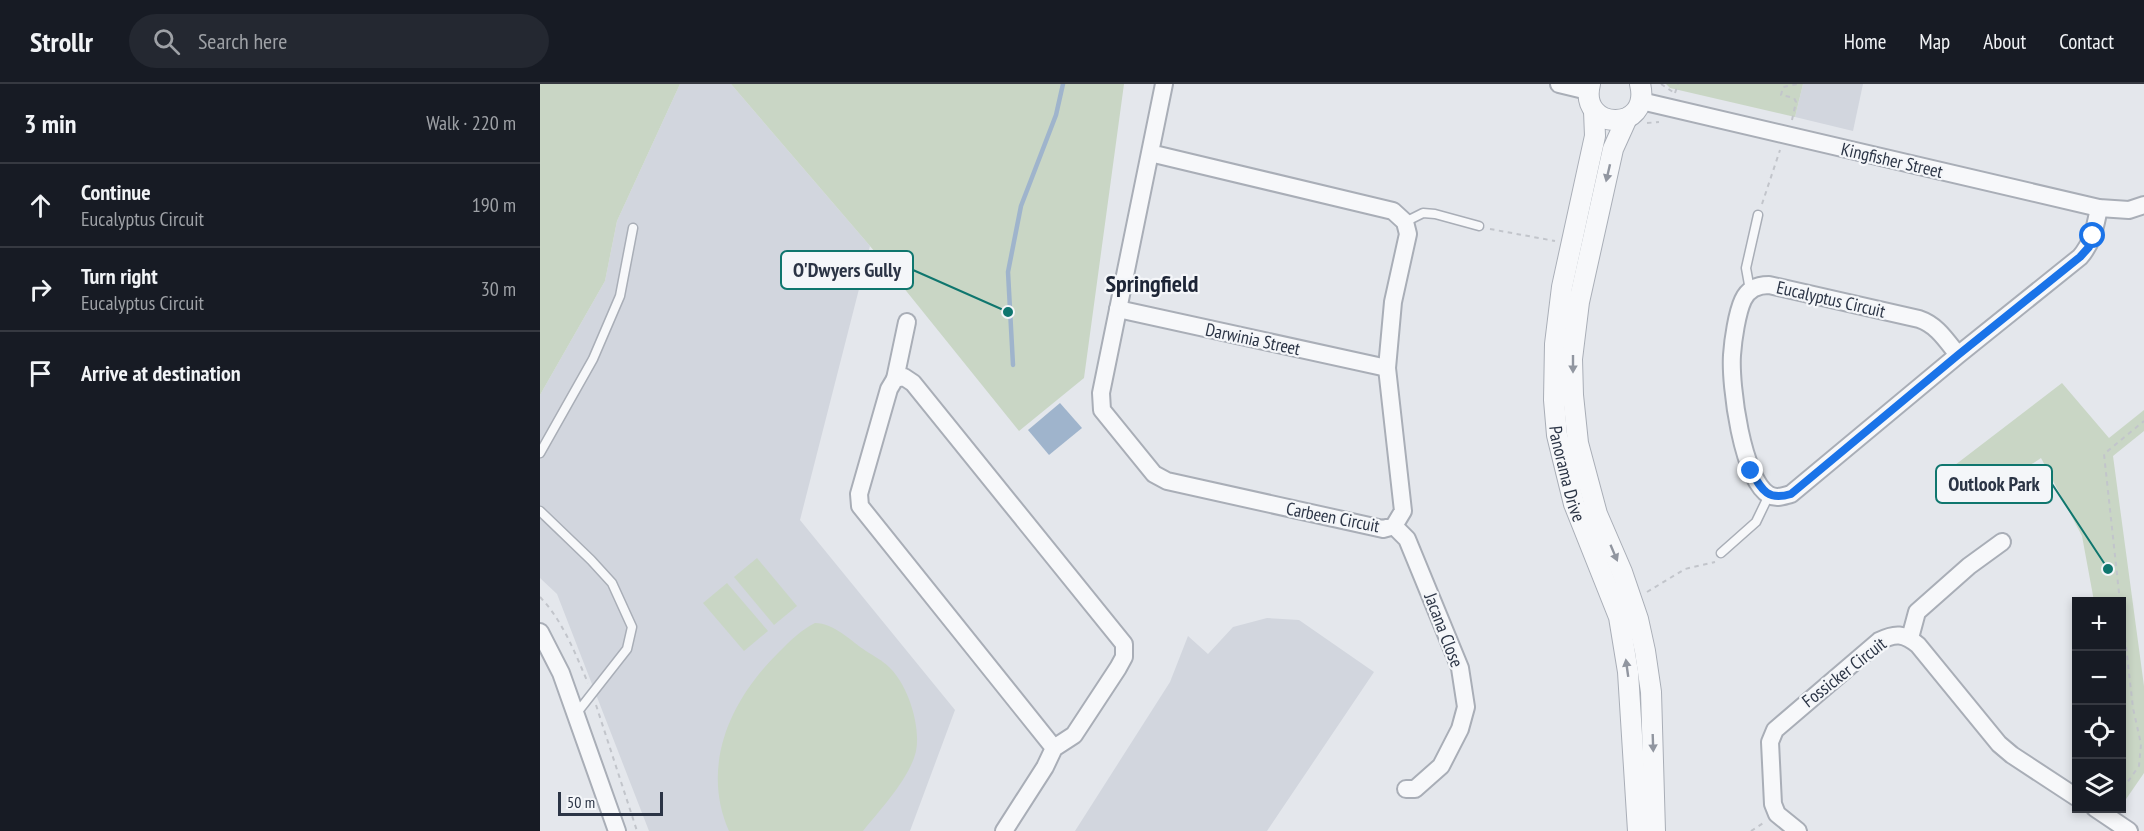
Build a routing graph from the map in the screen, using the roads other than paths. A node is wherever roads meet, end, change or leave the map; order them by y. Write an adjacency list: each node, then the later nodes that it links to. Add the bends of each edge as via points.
1 (1164, 84): 7 (street, Carbeen Circuit)
2 (1559, 84): 3 (street)
3 (1589, 87): 5 (street, Panorama Drive)
4 (1641, 92): 6 (street, Panorama Drive); 9 (street, Kingfisher Street)
5 (1594, 111): 6 (street, via 1610,120); 35 (street, Panorama Drive, one-way to 5, via 1628,672 1619,617 1574,504 1557,435 1554,400 1562,287 1595,136)
6 (1634, 122): 36 (street, Panorama Drive, one-way to 36, via 1613,149 1579,302 1572,359 1578,442 1597,514 1631,601 1645,651 1651,692)
7 (1150, 153): 11 (street, via 1393,211); 15 (street, Carbeen Circuit)
8 (2144, 205): 9 (street, Kingfisher Street, via 2130,210)
9 (2099, 208): 17 (street, via 2089,247 2080,257)
10 (1758, 215): 14 (lane, via 1746,268)
11 (1405, 222): 12 (lane, via 1423,213); 18 (street, Carbeen Circuit, via 1408,234 1393,302)
12 (1479, 226)
13 (633, 228): 20 (lane, via 620,296 593,359)
14 (1750, 290): 17 (street, Eucalyptus Circuit, via 1769,285 1929,322); 21 (street, Eucalyptus Circuit, via 1740,309 1732,355 1737,420 1751,471)
15 (1118, 309): 18 (street, Darwinia Street); 23 (street, Carbeen Circuit, via 1101,393 1102,410 1154,474 1167,481 1383,529)
16 (908, 322): 19 (street)
17 (1958, 355): 21 (street, via 1791,494 1778,498)
18 (1387, 368): 23 (street, Carbeen Circuit, via 1403,511)
19 (895, 379): 29 (street, via 859,494 860,506); 29 (street, via 904,377 913,383 1124,644 1124,657 1074,735)
20 (540, 453)
21 (1769, 495): 25 (lane, via 1756,522)
22 (540, 511): 28 (lane, via 612,583 632,627 627,649)
23 (1394, 526): 30 (street, Jacana Close, via 1407,539 1460,668 1466,707 1460,729 1441,766 1415,789)
24 (2002, 542): 27 (street, via 1917,612)
25 (1721, 553)
26 (540, 632): 28 (street, via 561,674)
27 (1910, 638): 31 (street, Fossicker Circuit, via 1999,744); 37 (street, Fossicker Circuit, via 1892,634 1879,641 1774,730 1770,742 1773,804 1777,814)
28 (575, 715): 33 (street)
29 (1054, 748): 34 (street)
30 (1406, 789)
31 (2072, 794)
32 (2102, 813): 38 (street)
33 (617, 831)
34 (1004, 831)
35 (1638, 831)
36 (1655, 831)
37 (1798, 831)
38 (2129, 831)

